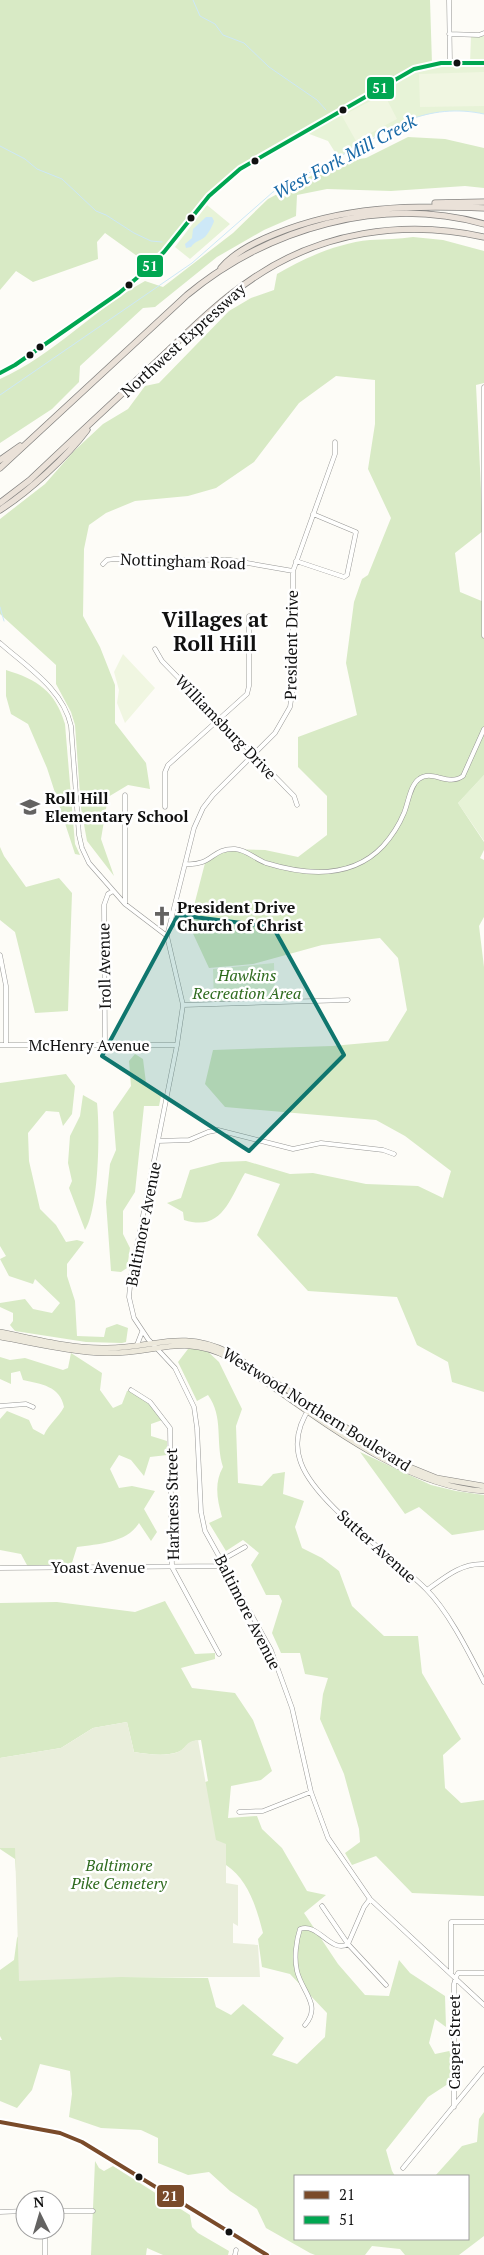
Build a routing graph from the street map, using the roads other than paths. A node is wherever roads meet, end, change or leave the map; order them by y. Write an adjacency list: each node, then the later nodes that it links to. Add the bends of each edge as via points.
1 (449, 0): 3 (street)
2 (484, 33): 3 (street)
3 (449, 34): 4 (street)
4 (450, 62): 5 (street); 12 (street, via 408,72 240,169 209,196 164,252 131,284)
5 (484, 63)
6 (484, 202): 7 (highway)
7 (410, 207): 8 (highway); 11 (highway, via 357,210 301,224 242,250 228,259)
8 (484, 208)
9 (484, 224): 11 (highway, Northwest Expressway, via 427,215 357,217 285,237)
10 (484, 238): 15 (highway, Northwest Expressway, via 418,228 370,232 328,242 288,258 225,299)
11 (218, 272): 14 (highway, Northwest Expressway, via 174,306)
12 (0, 373)
13 (484, 386): 19 (street)
14 (63, 411): 17 (highway); 18 (highway, Northwest Expressway)
15 (95, 418): 20 (highway, Northwest Expressway, via 30,480); 21 (highway, via 44,475)
16 (335, 442): 22 (street, President Drive, via 335,454)
17 (0, 460)
18 (0, 468)
19 (484, 499): 26 (street)
20 (0, 503)
21 (0, 510)
22 (313, 514): 23 (street, President Drive); 23 (street, via 356,532 347,575 344,578 329,574)
23 (296, 561): 25 (street, President Drive)
24 (103, 564): 25 (street, Nottingham Road, via 114,559 216,559)
25 (294, 570): 33 (street, President Drive, via 290,707 280,727)
26 (484, 602): 28 (street)
27 (249, 616): 31 (street, via 248,690 245,697)
28 (484, 636)
29 (0, 643): 38 (street, via 52,689 67,712 71,726 80,841 89,862)
30 (155, 649): 31 (street, Williamsburg Drive, via 162,661)
31 (220, 720): 33 (street, Williamsburg Drive); 36 (street, via 168,765 165,772)
32 (484, 729): 37 (street, via 462,776 452,781 430,776 419,779 389,839 373,855 350,866 328,873 307,872 268,864 233,849 221,851 200,864)
33 (254, 755): 35 (street, Williamsburg Drive, via 294,796); 37 (street, President Drive, via 204,808 194,828)
34 (125, 795): 39 (street)
35 (297, 805)
36 (165, 808)
37 (186, 864): 40 (street, President Drive)
38 (113, 891): 39 (street); 44 (street, Iroll Avenue, via 108,894 104,905)
39 (126, 904): 40 (street)
40 (167, 936): 43 (street, Baltimore Avenue)
41 (0, 955): 46 (street, via 6,986)
42 (348, 1000): 43 (street)
43 (183, 1004): 47 (street, Baltimore Avenue)
44 (105, 1044): 46 (street, McHenry Avenue); 47 (street, McHenry Avenue)
45 (0, 1045): 46 (street, McHenry Avenue)
46 (6, 1045)
47 (177, 1045): 48 (street, Baltimore Avenue)
48 (158, 1141): 49 (street, via 189,1140 218,1130 293,1149 321,1144); 51 (street, Baltimore Avenue, via 130,1283 132,1310)
49 (394, 1154)
50 (0, 1332): 54 (main road, Westwood Northern Boulevard, via 95,1348)
51 (142, 1332): 53 (street, Baltimore Avenue); 54 (street)
52 (0, 1337): 55 (main road, Westwood Northern Boulevard, via 95,1353)
53 (152, 1343): 54 (main road, Westwood Northern Boulevard); 55 (street, Baltimore Avenue); 59 (main road, Westwood Northern Boulevard, via 182,1339 216,1346)
54 (137, 1345)
55 (157, 1348): 59 (main road, Westwood Northern Boulevard, via 185,1344 221,1353); 63 (street, Baltimore Avenue, via 175,1368 194,1407 203,1522)
56 (131, 1390): 66 (street, Harkness Street, via 150,1402 170,1428)
57 (0, 1406): 58 (street, via 26,1404)
58 (33, 1407)
59 (309, 1408): 60 (main road, Westwood Northern Boulevard, via 405,1466 437,1478); 61 (main road, Westwood Northern Boulevard, via 402,1469 436,1482); 68 (street, Sutter Avenue, via 298,1436 297,1450 303,1470 325,1499)
60 (484, 1486)
61 (484, 1491)
62 (245, 1546): 63 (street)
63 (222, 1560): 65 (street, Baltimore Avenue)
64 (484, 1564): 68 (street, via 474,1563 451,1571)
65 (225, 1566): 66 (street, Yoast Avenue); 71 (street, Baltimore Avenue, via 271,1650 292,1708)
66 (172, 1567): 67 (street, Yoast Avenue); 69 (street, Harkness Street)
67 (0, 1568)
68 (427, 1590): 70 (street, Sutter Avenue, via 460,1636)
69 (219, 1654)
70 (484, 1682)
71 (311, 1792): 72 (street, via 263,1811); 73 (street, Baltimore Avenue, via 328,1838)
72 (239, 1812)
73 (370, 1899): 76 (street); 77 (street, Baltimore Avenue)
74 (322, 1906): 76 (street)
75 (484, 1922): 77 (street, Casper Street, via 451,1922)
76 (348, 1944): 80 (street); 82 (street, via 338,1946 308,1929 300,1928 296,1967 313,2009)
77 (451, 1972): 79 (street, Baltimore Avenue)
78 (484, 1972): 79 (street, via 458,1973)
79 (456, 1977): 81 (street, Baltimore Avenue); 84 (street, Casper Street)
80 (386, 1985)
81 (484, 2005)
82 (305, 2025)
83 (484, 2069): 84 (street)
84 (454, 2107): 86 (street)
85 (0, 2122): 95 (main road, via 76,2139)
86 (403, 2168)
87 (15, 2211): 90 (street)
88 (65, 2211): 89 (street)
89 (93, 2211)
90 (0, 2212)
91 (45, 2240): 93 (street)
92 (236, 2250): 94 (street)
93 (45, 2255)
94 (235, 2255)
95 (267, 2255)

